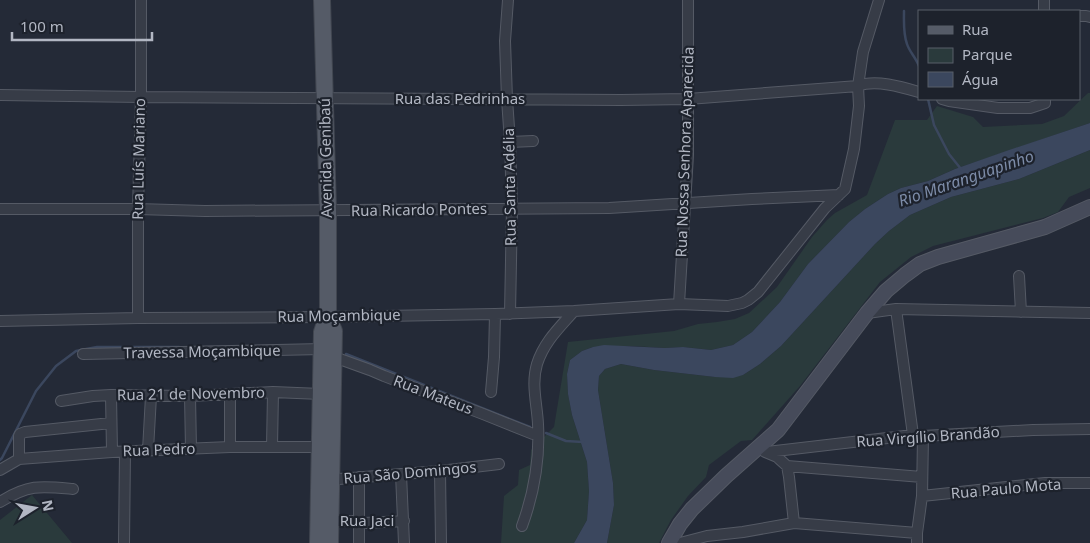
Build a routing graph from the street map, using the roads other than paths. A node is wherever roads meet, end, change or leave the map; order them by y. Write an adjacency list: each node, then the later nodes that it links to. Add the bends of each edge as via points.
1 (141, 0): 9 (street, Rua Luís Mariano)
2 (322, 0): 10 (main road, Avenida Genibaú)
3 (508, 0): 11 (street, Rua Santa Adélia)
4 (688, 0): 12 (street, Rua Nossa Senhora Aparecida)
5 (879, 0): 6 (street, Rua Moçambique, via 863,52)
6 (858, 86): 7 (street, Rua das Pedrinhas, via 870,84); 12 (street, Rua das Pedrinhas); 17 (street, Rua Moçambique, via 854,150 845,190)
7 (918, 92)
8 (0, 95): 9 (street, Rua das Pedrinhas)
9 (141, 98): 10 (street, Rua das Pedrinhas); 22 (street, Rua Luís Mariano)
10 (324, 98): 11 (street, Rua das Pedrinhas); 23 (main road, Avenida Genibaú)
11 (507, 99): 12 (street, Rua das Pedrinhas); 16 (street, Rua Santa Adélia)
12 (688, 99): 18 (street, Rua Nossa Senhora Aparecida)
13 (948, 100): 14 (street, via 998,108 1030,108 1045,103)
14 (1045, 100)
15 (533, 141): 16 (street)
16 (510, 142): 20 (street, Rua Santa Adélia)
17 (838, 195): 18 (street, Rua Ricardo Pontes); 25 (street, Rua Moçambique, via 753,296 728,306)
18 (684, 203): 20 (street, Rua Ricardo Pontes, via 609,208); 25 (street, Rua Nossa Senhora Aparecida)
19 (1090, 207): 29 (main road, via 1045,227 938,256 920,264 886,291)
20 (512, 208): 23 (street, Rua Ricardo Pontes); 32 (street, Rua Santa Adélia)
21 (0, 209): 22 (street, Rua Ricardo Pontes)
22 (138, 209): 23 (street, Rua Ricardo Pontes); 34 (street, Rua Luís Mariano)
23 (328, 211): 33 (main road, Avenida Genibaú)
24 (1020, 276): 28 (street)
25 (679, 304): 27 (street, Rua Moçambique)
26 (896, 309): 28 (street); 29 (street); 49 (street)
27 (574, 311): 32 (street, Rua Moçambique); 76 (street, via 550,337 537,365 534,386 538,456 533,492)
28 (1021, 312): 30 (street)
29 (867, 313): 57 (main road, via 778,430)
30 (1090, 313)
31 (495, 314): 32 (street, Rua Moçambique); 33 (street, Rua Moçambique); 39 (street)
32 (510, 314)
33 (328, 317): 34 (street, Rua Moçambique); 36 (main road, Avenida Genibaú, via 334,331)
34 (138, 318): 35 (street, Rua Moçambique)
35 (0, 321)
36 (328, 353): 37 (street, Travessa Moçambique); 41 (main road, Avenida Genibaú); 48 (street, Rua Mateus); 67 (main road, Avenida Genibaú)
37 (83, 354)
38 (273, 392): 40 (street, Rua 21 de Novembro); 41 (street, Rua 21 de Novembro); 51 (street)
39 (491, 392)
40 (230, 394): 44 (street, Rua 21 de Novembro); 50 (street)
41 (321, 394): 52 (main road, Avenida Genibaú)
42 (111, 395): 43 (street, Rua 21 de Novembro); 45 (street, Rua 21 de Novembro); 46 (street)
43 (151, 396): 44 (street, Rua 21 de Novembro); 53 (street)
44 (190, 396): 54 (street)
45 (61, 401)
46 (111, 423): 55 (street); 59 (street, via 20,434)
47 (1090, 429): 49 (street, Rua Virgílio Brandão)
48 (532, 434)
49 (918, 435): 58 (street, Rua Virgílio Brandão); 66 (street)
50 (230, 447): 51 (street, Rua Pedro); 54 (street, Rua Pedro)
51 (272, 447): 52 (street, Rua Pedro)
52 (320, 447): 67 (main road, Avenida Genibaú)
53 (148, 450): 54 (street, Rua Pedro); 56 (street, Rua Pedro)
54 (191, 450)
55 (112, 452): 56 (street, Rua Pedro); 59 (street, Rua Pedro)
56 (125, 452): 79 (street)
57 (752, 452): 58 (street, Rua Virgílio Brandão); 85 (main road, via 692,509)
58 (767, 452): 61 (street)
59 (19, 459): 62 (street, Rua Pedro)
60 (500, 464): 63 (street, Rua São Domingos)
61 (787, 466): 66 (street); 75 (street)
62 (0, 470)
63 (440, 471): 64 (street, Rua São Domingos); 84 (street)
64 (401, 474): 65 (street, Rua São Domingos); 74 (street)
65 (359, 477): 67 (street, Rua São Domingos); 73 (street)
66 (922, 477): 70 (street)
67 (325, 480): 72 (main road, Avenida Genibaú); 80 (main road, Avenida Genibaú)
68 (1090, 483): 70 (street, Rua Paulo Mota, via 1045,483)
69 (73, 489): 71 (street, via 30,487)
70 (922, 496): 77 (street)
71 (0, 502)
72 (330, 521): 73 (street, Rua Jaci); 81 (main road, Avenida Genibaú)
73 (360, 521): 74 (street, Rua Jaci); 82 (street)
74 (404, 521): 83 (street)
75 (794, 523): 77 (street); 78 (street)
76 (522, 526)
77 (917, 538)
78 (707, 540): 86 (street)
79 (124, 543)
80 (318, 543)
81 (330, 543)
82 (359, 543)
83 (404, 543)
84 (441, 543)
85 (669, 543)
86 (680, 543)

